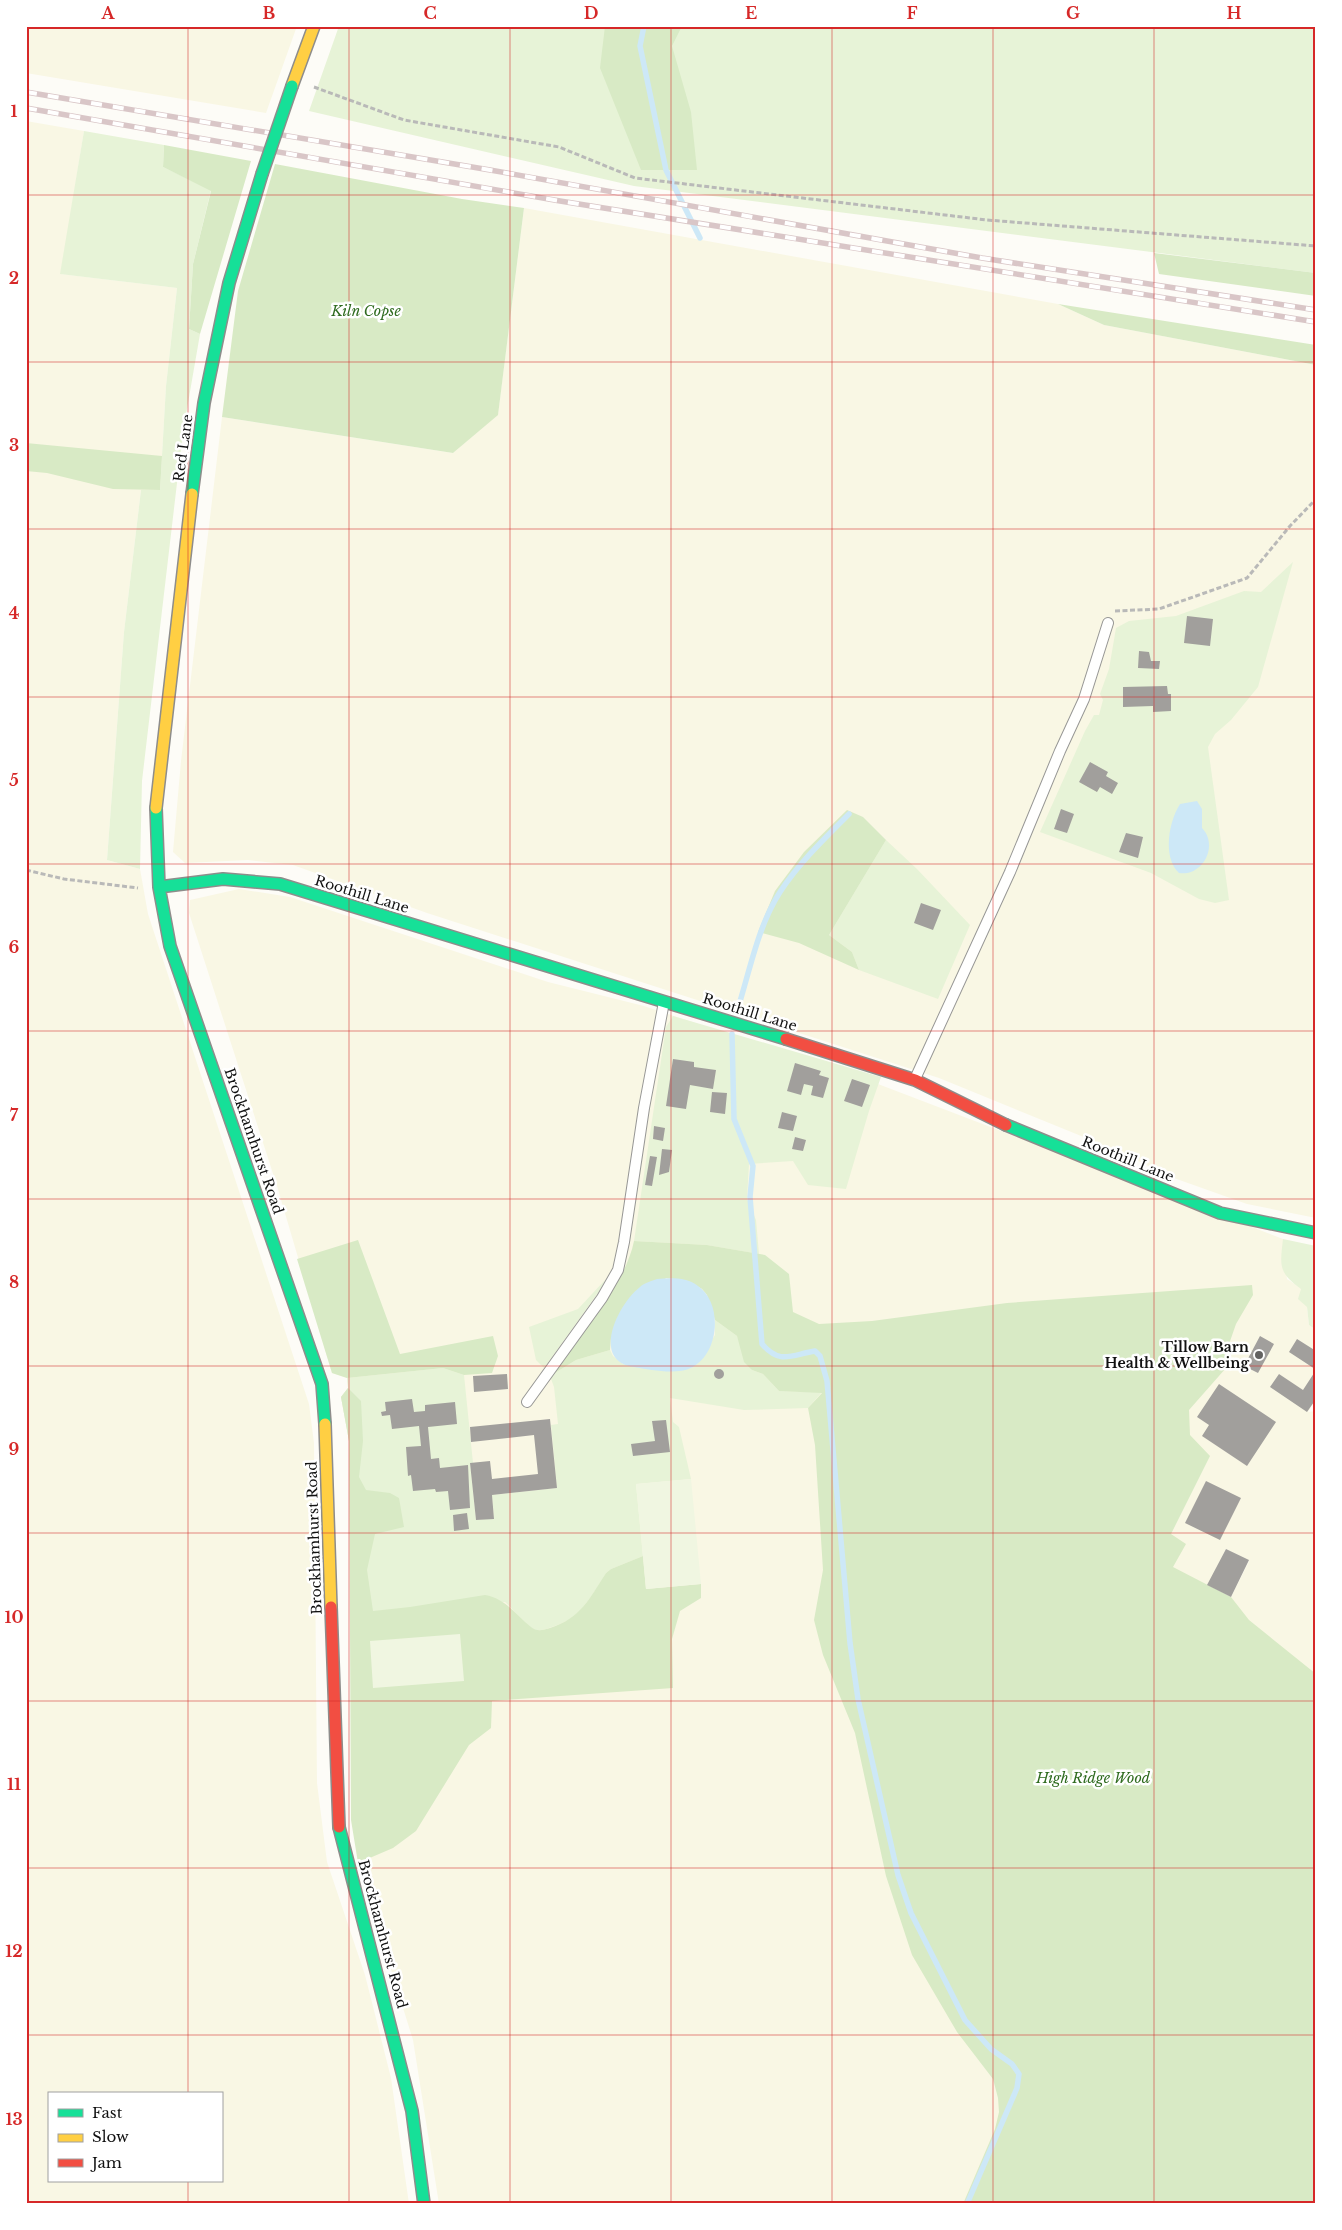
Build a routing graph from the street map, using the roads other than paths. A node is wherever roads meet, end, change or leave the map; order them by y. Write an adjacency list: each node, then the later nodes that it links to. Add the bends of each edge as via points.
1 (314, 26): 3 (street, Red Lane, bridge, via 262,174 229,283 204,403 184,551 155,819)
2 (1108, 622): 5 (lane, via 1084,699 1010,872)
3 (159, 888): 4 (street, Roothill Lane, via 223,879 280,884); 8 (street, Brockhamhurst Road, via 170,946 322,1384 338,1823 412,2111)
4 (664, 1001): 5 (street, Roothill Lane); 7 (lane, via 618,1270 602,1298)
5 (915, 1080): 6 (street, Roothill Lane, via 987,1117 1220,1213)
6 (1316, 1233)
7 (527, 1402)
8 (424, 2204)

